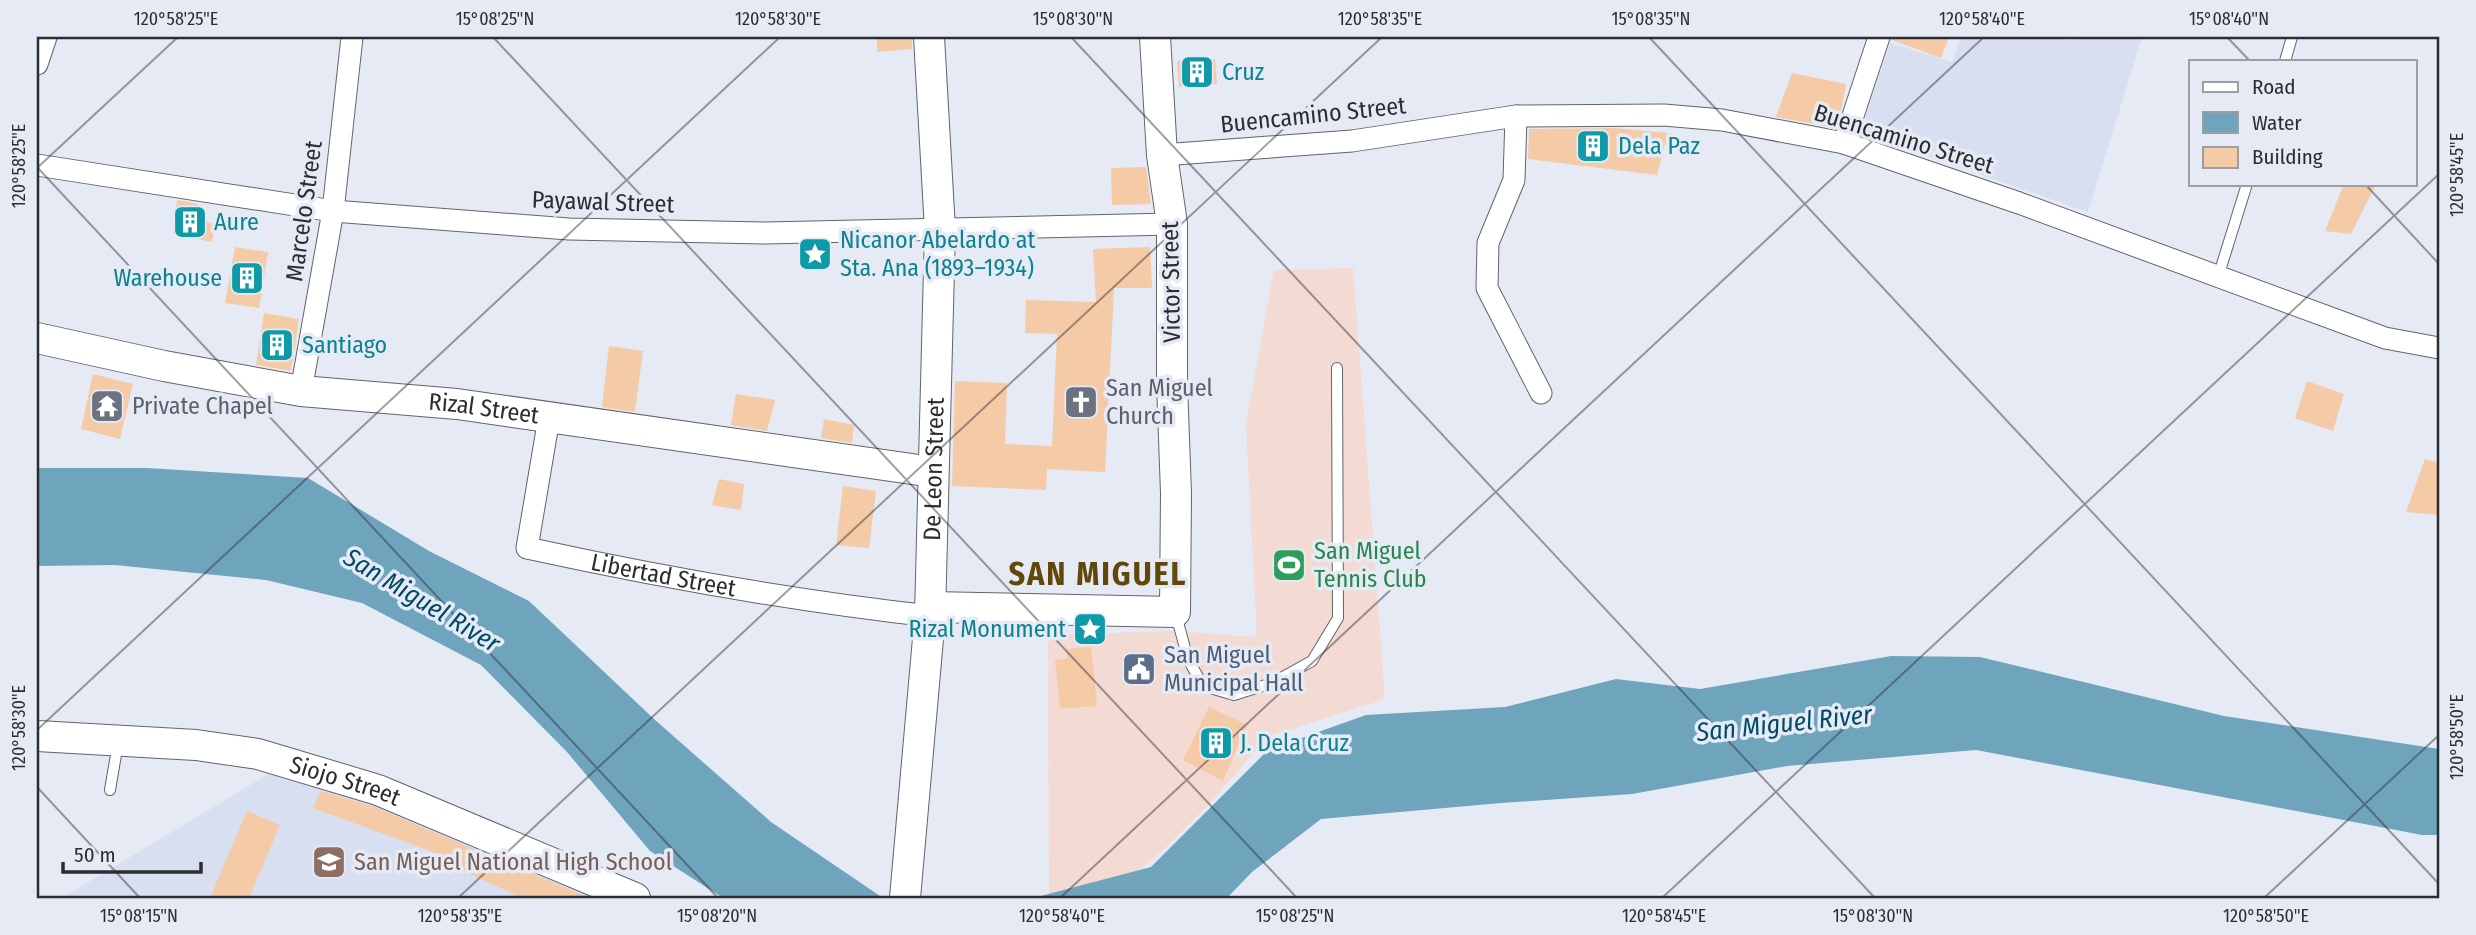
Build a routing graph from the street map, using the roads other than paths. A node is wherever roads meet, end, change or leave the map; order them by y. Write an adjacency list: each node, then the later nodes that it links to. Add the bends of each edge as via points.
1 (46, 37): 8 (street)
2 (352, 37): 14 (street, Marcelo Street)
3 (929, 37): 16 (main road, De Leon Street)
4 (1155, 37): 11 (main road, Victor Street)
5 (1879, 37): 10 (street)
6 (2292, 37): 7 (lane)
7 (2285, 60)
8 (37, 64)
9 (1516, 116): 10 (street, Buencamino Street, via 1664,115 1745,124); 11 (street, Buencamino Street, via 1352,141); 22 (street, via 1514,180 1488,243 1487,288)
10 (1844, 143): 17 (street, Buencamino Street)
11 (1162, 155): 15 (main road, Victor Street)
12 (37, 165): 14 (street, Payawal Street)
13 (2246, 186): 17 (lane)
14 (333, 211): 16 (street, Payawal Street, via 569,229); 21 (street, Marcelo Street)
15 (1172, 224): 16 (street, Payawal Street); 26 (main road, Victor Street)
16 (940, 230): 24 (main road, De Leon Street)
17 (2218, 277): 19 (street, Buencamino Street, via 2385,338)
18 (37, 338): 21 (main road, Rizal Street)
19 (2439, 348)
20 (1337, 368): 26 (lane, via 1338,618 1312,661 1272,683 1234,695 1203,687 1188,659)
21 (301, 391): 23 (main road, Rizal Street, via 457,404)
22 (1541, 393)
23 (549, 418): 24 (main road, Rizal Street); 25 (street, Libertad Street, via 527,548 834,606)
24 (933, 472): 25 (main road, De Leon Street)
25 (930, 612): 26 (main road, Libertad Street); 30 (main road, De Leon Street)
26 (1175, 612)
27 (37, 736): 28 (main road, Siojo Street)
28 (118, 740): 29 (lane); 31 (main road, Siojo Street, via 258,754 378,790)
29 (110, 790)
30 (905, 892)
31 (635, 898)

